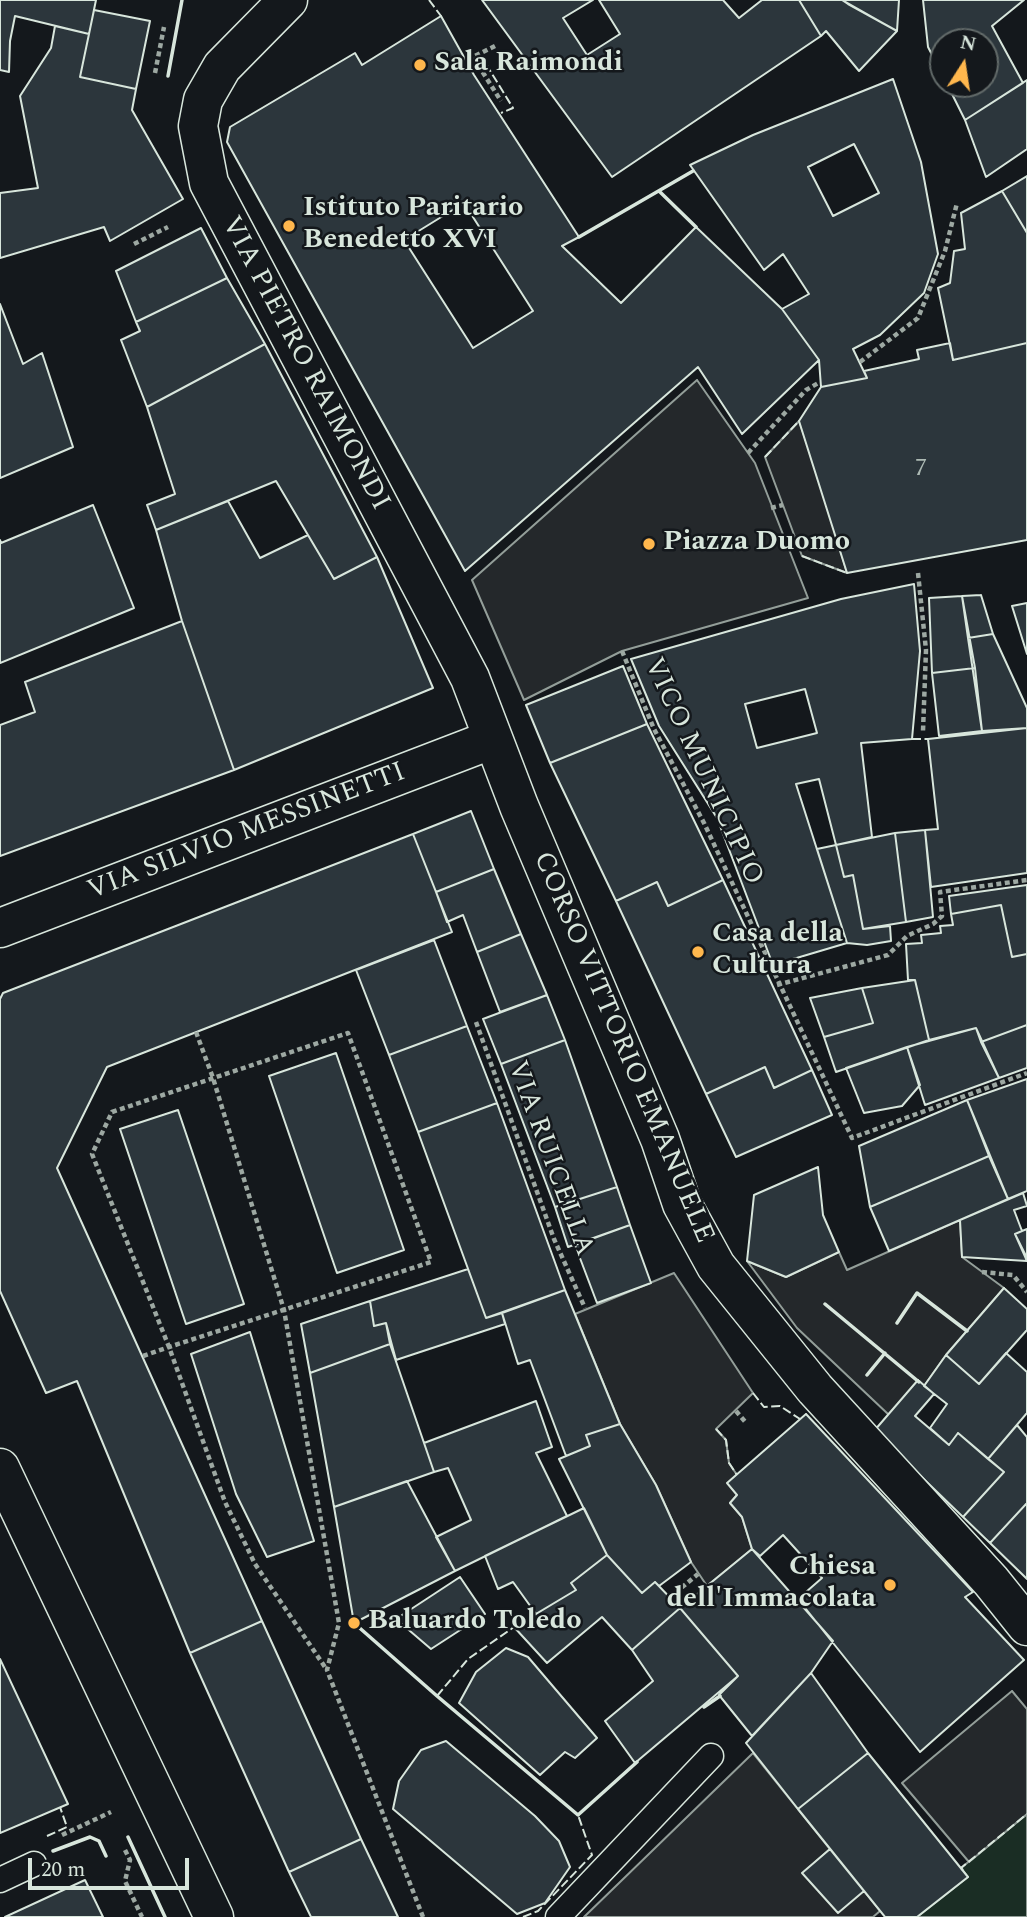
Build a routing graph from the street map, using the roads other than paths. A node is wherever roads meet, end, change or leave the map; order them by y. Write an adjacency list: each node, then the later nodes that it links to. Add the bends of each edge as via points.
1 (288, 0): 2 (street, VIA PIETRO RAIMONDI, via 222,67 203,100 198,126 209,183 450,637)
2 (493, 738): 3 (street, VIA SILVIO MESSINETTI); 5 (street, CORSO VITTORIO EMANUELE, via 660,1139 682,1204 716,1266 815,1389)
3 (0, 928)
4 (0, 1468): 9 (street)
5 (1027, 1626)
6 (711, 1756): 10 (lane)
7 (34, 1864): 8 (lane)
8 (0, 1880)
9 (214, 1917)
10 (558, 1917)

